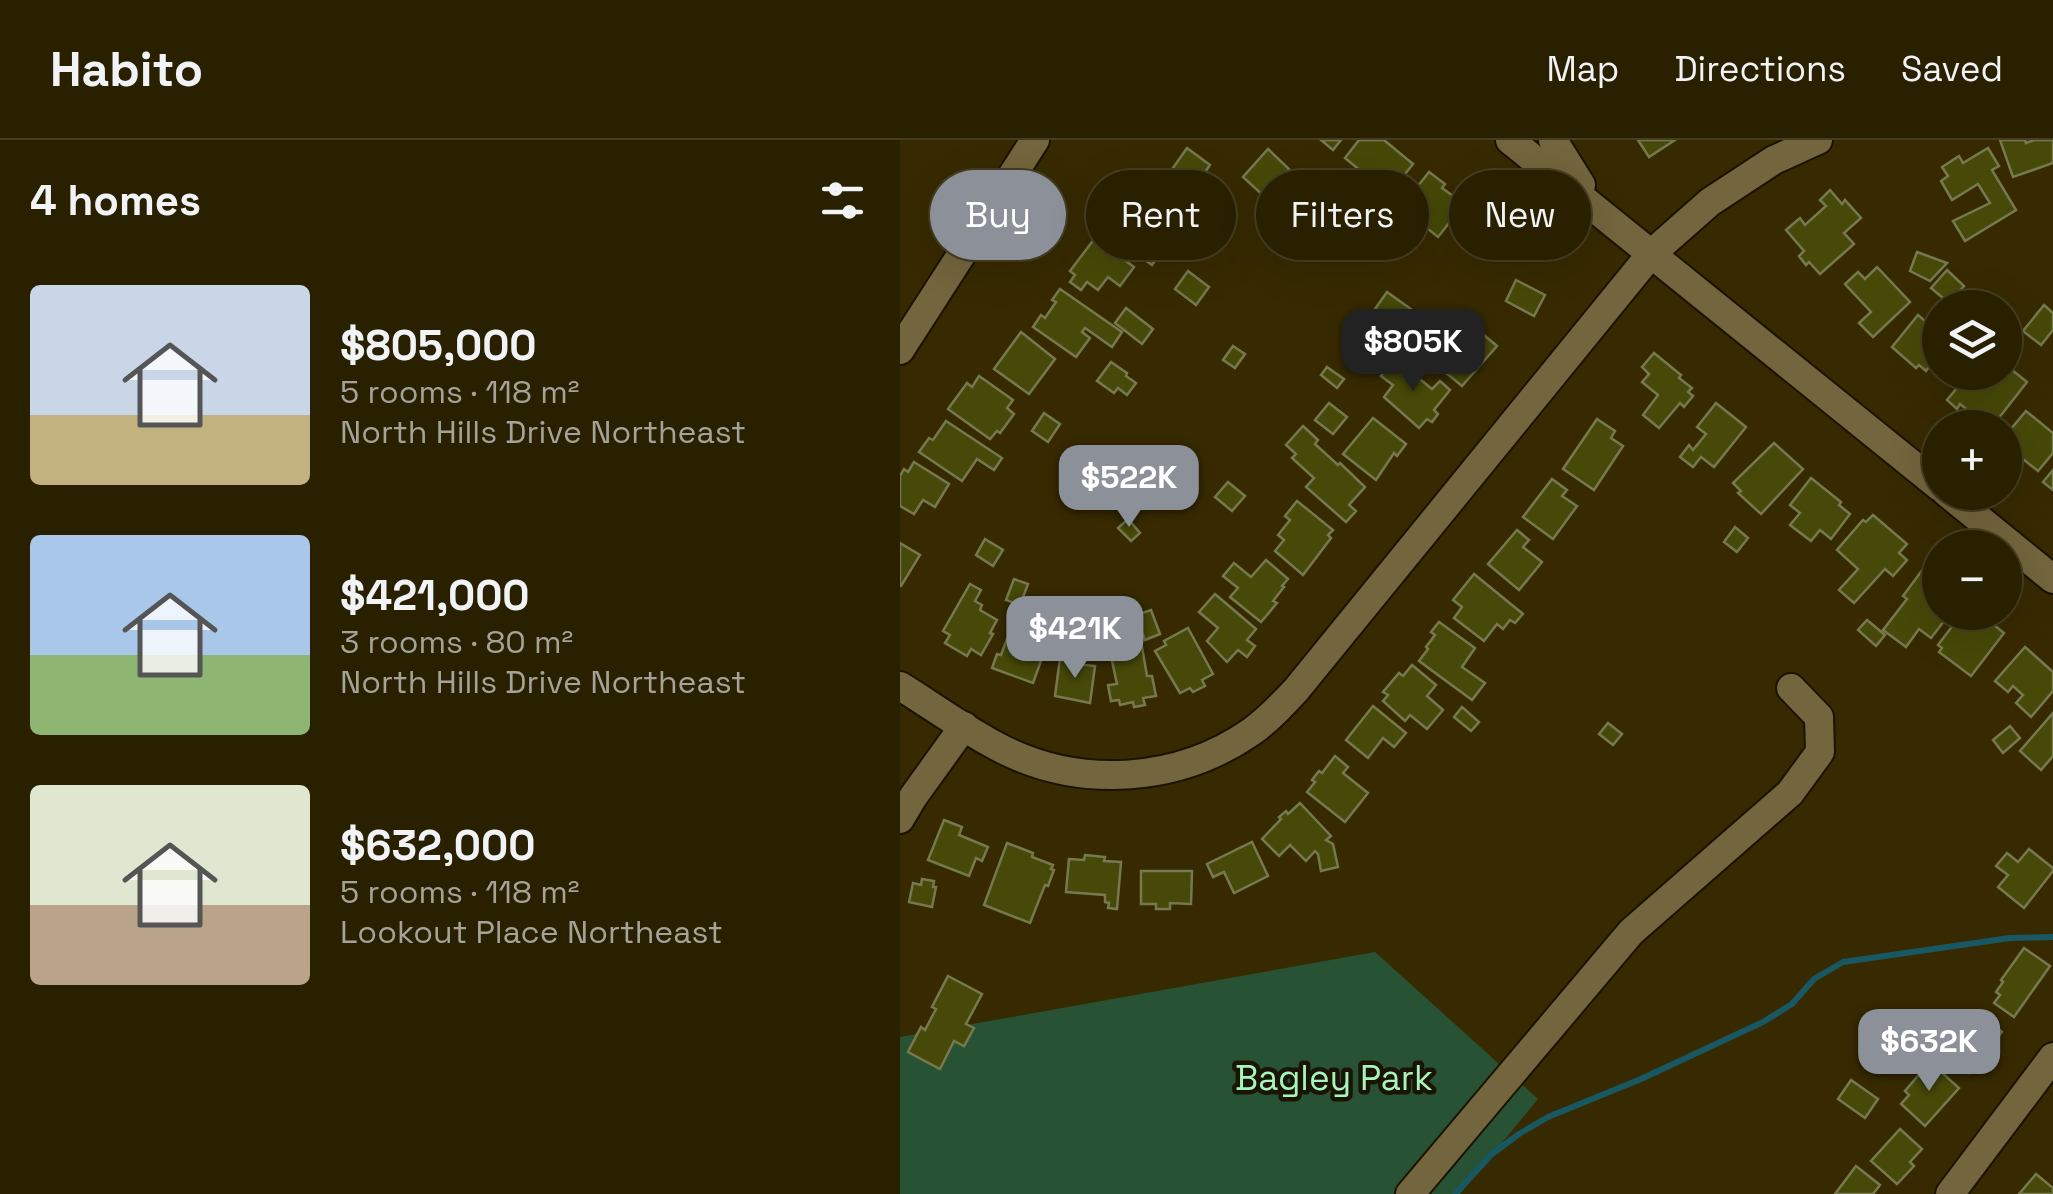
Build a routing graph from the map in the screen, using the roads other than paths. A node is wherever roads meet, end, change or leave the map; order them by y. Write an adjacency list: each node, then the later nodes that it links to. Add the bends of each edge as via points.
1 (1036, 140): 7 (street)
2 (1510, 140): 5 (street)
3 (1553, 140): 5 (street)
4 (1818, 140): 6 (street, via 1710,202)
5 (1594, 208): 6 (street)
6 (1651, 254): 8 (street); 13 (street, via 1296,690 1251,732 1184,765 1110,776 1037,764)
7 (900, 350)
8 (1922, 473)
9 (1968, 510): 10 (street)
10 (2053, 579)
11 (900, 686): 13 (street)
12 (1791, 688): 16 (street, via 1819,717 1820,752 1790,793 1631,932)
13 (964, 726): 14 (street)
14 (900, 819)
15 (2053, 1057): 17 (street)
16 (1410, 1194)
17 (1950, 1194)

